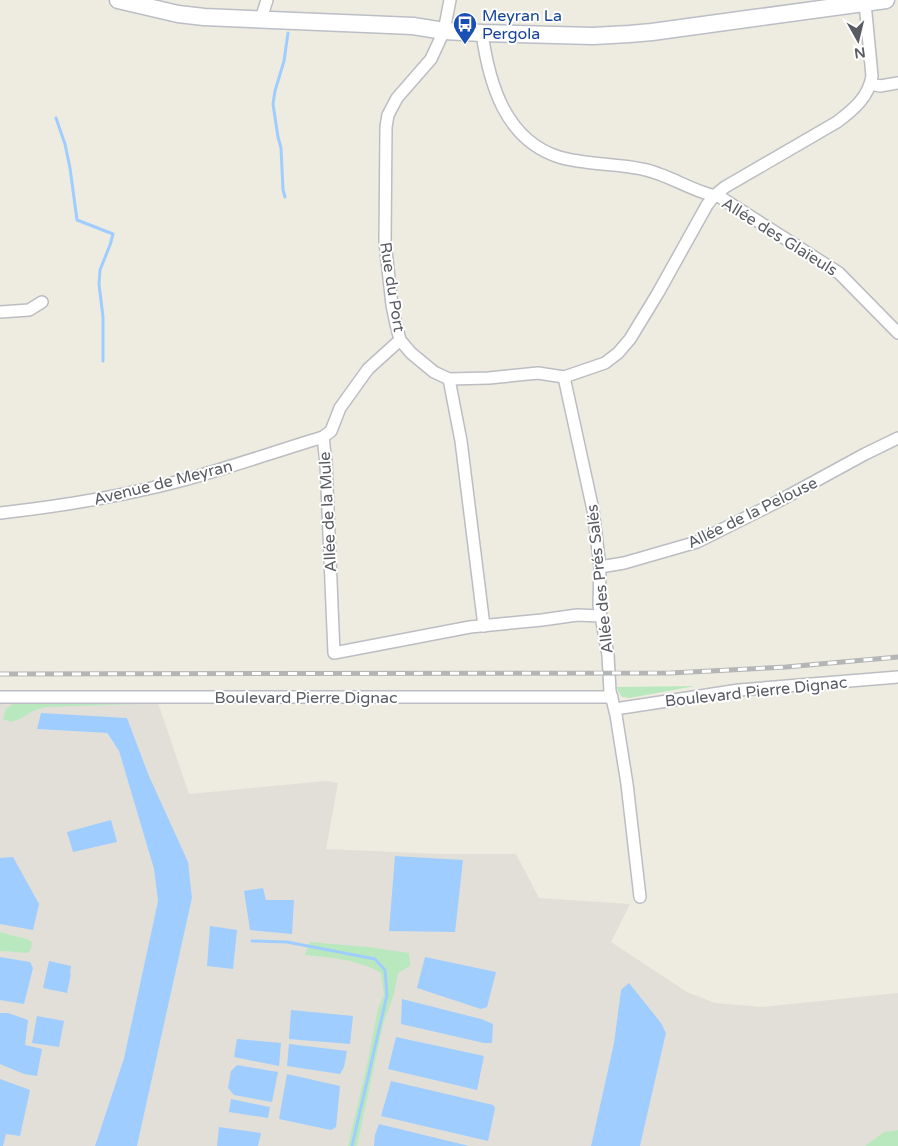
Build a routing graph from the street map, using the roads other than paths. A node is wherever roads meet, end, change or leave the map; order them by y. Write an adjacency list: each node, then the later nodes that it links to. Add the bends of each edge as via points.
1 (118, 0): 6 (main road, via 178,14)
2 (267, 0): 6 (street)
3 (450, 0): 7 (street, Rue du Port)
4 (886, 0): 5 (main road)
5 (865, 3): 8 (main road, via 642,34); 10 (street, via 872,71)
6 (261, 19): 7 (main road, via 412,26)
7 (444, 31): 8 (main road); 15 (street, Rue du Port, via 431,59 397,98 386,127 385,242 392,305)
8 (482, 33): 11 (street, Allée des Glaïeuls, via 492,83 505,113 518,132 540,149 559,157 644,169)
9 (898, 83): 10 (street)
10 (870, 84): 11 (street, via 858,104 837,122)
11 (714, 196): 14 (street, Allée des Glaïeuls, via 840,273); 16 (street, via 630,339 605,363)
12 (42, 302): 13 (street, via 29,310)
13 (0, 312)
14 (898, 333)
15 (400, 340): 17 (street, Rue du Port, via 422,363); 18 (street, Allée de la Mule, via 368,369 340,408 331,431)
16 (564, 377): 17 (street, via 538,373); 21 (street, Allée des Prés Salés, via 593,510)
17 (449, 379): 23 (street, via 461,440)
18 (323, 437): 20 (street, Avenue de Meyran, via 185,480 126,494); 23 (street, Allée de la Mule, via 334,653)
19 (898, 438): 21 (street, Allée de la Pelouse, via 697,542 624,563)
20 (0, 513)
21 (600, 566): 22 (street, Allée des Prés Salés)
22 (601, 616): 23 (street, via 577,615); 26 (street, Allée des Prés Salés)
23 (484, 626)
24 (898, 677): 26 (street, Boulevard Pierre Dignac)
25 (0, 697): 26 (street, Boulevard Pierre Dignac)
26 (613, 703): 27 (street, Allée des Prés Salés, via 627,784)
27 (640, 897)

